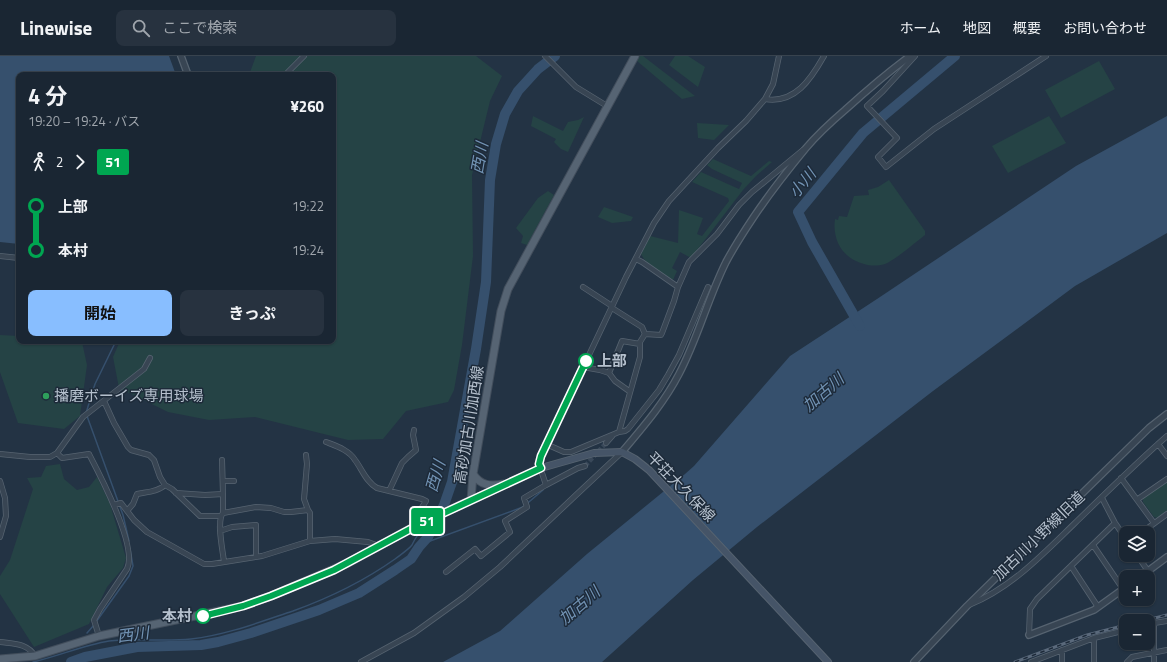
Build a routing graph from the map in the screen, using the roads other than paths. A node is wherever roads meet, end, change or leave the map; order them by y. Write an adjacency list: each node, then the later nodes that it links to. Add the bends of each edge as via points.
1 (181, 56): 10 (street)
2 (304, 56): 11 (street)
3 (545, 56): 13 (street, via 576,87)
4 (635, 56): 13 (main road, 高砂加古川加西線)
5 (779, 56): 12 (street, via 773,84)
6 (824, 56): 12 (street, via 804,86 775,101)
7 (910, 56): 14 (street, via 866,91)
8 (915, 56): 9 (street, via 867,106 897,138 878,157 886,167 934,129)
9 (1046, 56)
10 (187, 72)
11 (288, 72)
12 (765, 99): 17 (street, via 669,201 654,223)
13 (607, 106): 46 (main road, 高砂加古川加西線, via 508,289)
14 (806, 147): 18 (street, via 739,205 718,234 689,262); 39 (street, via 768,196 738,241 717,281 680,372 660,405)
15 (0, 256): 16 (street)
16 (16, 258)
17 (636, 259): 18 (street); 21 (street)
18 (678, 286): 22 (street, via 662,333)
19 (583, 287): 21 (street)
20 (708, 287): 31 (street, via 679,354 659,390 628,429)
21 (612, 307): 22 (street, via 642,327); 25 (street)
22 (645, 334): 23 (street)
23 (640, 344): 26 (street, via 622,341); 27 (street, via 640,357)
24 (150, 358): 28 (street, via 144,369)
25 (583, 367): 26 (street); 36 (street)
26 (609, 373): 27 (street)
27 (629, 391): 31 (street)
28 (104, 401): 38 (street, via 83,417); 53 (street, via 128,447 149,455 154,460)
29 (1167, 414): 84 (street, 加古川小野線旧道, via 1149,428)
30 (414, 430): 55 (street, via 416,450 402,463)
31 (619, 432): 32 (street)
32 (614, 434): 35 (street); 36 (street, via 571,452 564,452)
33 (1167, 436): 37 (street)
34 (326, 442): 55 (street, via 339,447 355,459 372,485)
35 (606, 443)
36 (546, 444): 45 (street, via 539,460)
37 (1158, 444): 42 (street); 47 (street)
38 (57, 453): 40 (street, via 50,457); 61 (street, via 62,458 89,454)
39 (624, 453): 45 (main road, via 594,453); 99 (street, via 506,562 464,597 414,633); 100 (main road, 平荘大久保線, via 649,470)
40 (0, 454)
41 (306, 455): 62 (street, via 304,499)
42 (1167, 456)
43 (222, 460): 49 (street)
44 (585, 466): 54 (street)
45 (541, 468): 52 (main road); 54 (street)
46 (473, 474): 52 (main road, via 485,485); 60 (main road, 高砂加古川加西線)
47 (1122, 478): 58 (street); 59 (street)
48 (1167, 479): 59 (street)
49 (223, 480): 51 (street); 57 (street)
50 (0, 481): 72 (street, via 5,498 6,516)
51 (234, 481)
52 (504, 484): 60 (main road)
53 (165, 485): 56 (street); 63 (street, via 152,492 137,494)
54 (546, 485): 81 (street, via 524,498 527,507 505,521 510,532 481,556 475,548)
55 (389, 491): 68 (street, via 426,501 412,523)
56 (176, 493): 57 (street); 65 (street, via 200,516)
57 (222, 494): 65 (street)
58 (1102, 498): 66 (street); 84 (street, via 1027,570 982,600)
59 (1138, 499): 67 (street)
60 (471, 500): 68 (main road, 高砂加古川加西線)
61 (114, 505): 63 (street, via 121,503); 90 (street, via 127,545 129,564 94,620)
62 (308, 510): 65 (street, via 284,512 256,507); 73 (street)
63 (127, 511): 78 (street, via 147,532 196,560 204,564)
64 (1167, 514): 67 (street)
65 (222, 515): 71 (street)
66 (1115, 523): 70 (street); 74 (street)
67 (1154, 523): 69 (street)
68 (416, 526): 75 (main road, 高砂加古川加西線)
69 (1150, 526)
70 (1119, 529)
71 (220, 531): 76 (street, via 256,525); 78 (street)
72 (0, 537)
73 (310, 541): 75 (street, via 368,542); 76 (street)
74 (1093, 545): 79 (street); 82 (street)
75 (379, 546): 90 (main road, 高砂加古川加西線, via 334,570 243,606)
76 (256, 557): 78 (street)
77 (1167, 557): 80 (street)
78 (224, 562)
79 (1071, 566): 85 (street); 89 (street, via 1030,609)
80 (1149, 570)
81 (446, 572)
82 (1119, 581)
83 (1119, 592): 85 (street)
84 (967, 606): 98 (street, 加古川小野線旧道)
85 (1098, 607): 89 (street)
86 (1167, 620): 87 (street)
87 (1155, 623)
88 (1119, 632): 91 (street)
89 (1029, 635)
90 (99, 636): 96 (main road, 高砂加古川加西線)
91 (1094, 638): 93 (street); 103 (street)
92 (0, 642): 96 (street, via 24,645)
93 (1062, 650): 101 (street); 102 (street)
94 (1167, 650): 95 (street)
95 (1154, 652): 104 (street, via 1132,656); 105 (street)
96 (35, 656): 97 (main road, 高砂加古川加西線)
97 (0, 659)
98 (915, 661)
99 (361, 662)
100 (828, 662)
101 (1031, 662)
102 (1062, 662)
103 (1094, 662)
104 (1127, 662)
105 (1154, 662)

